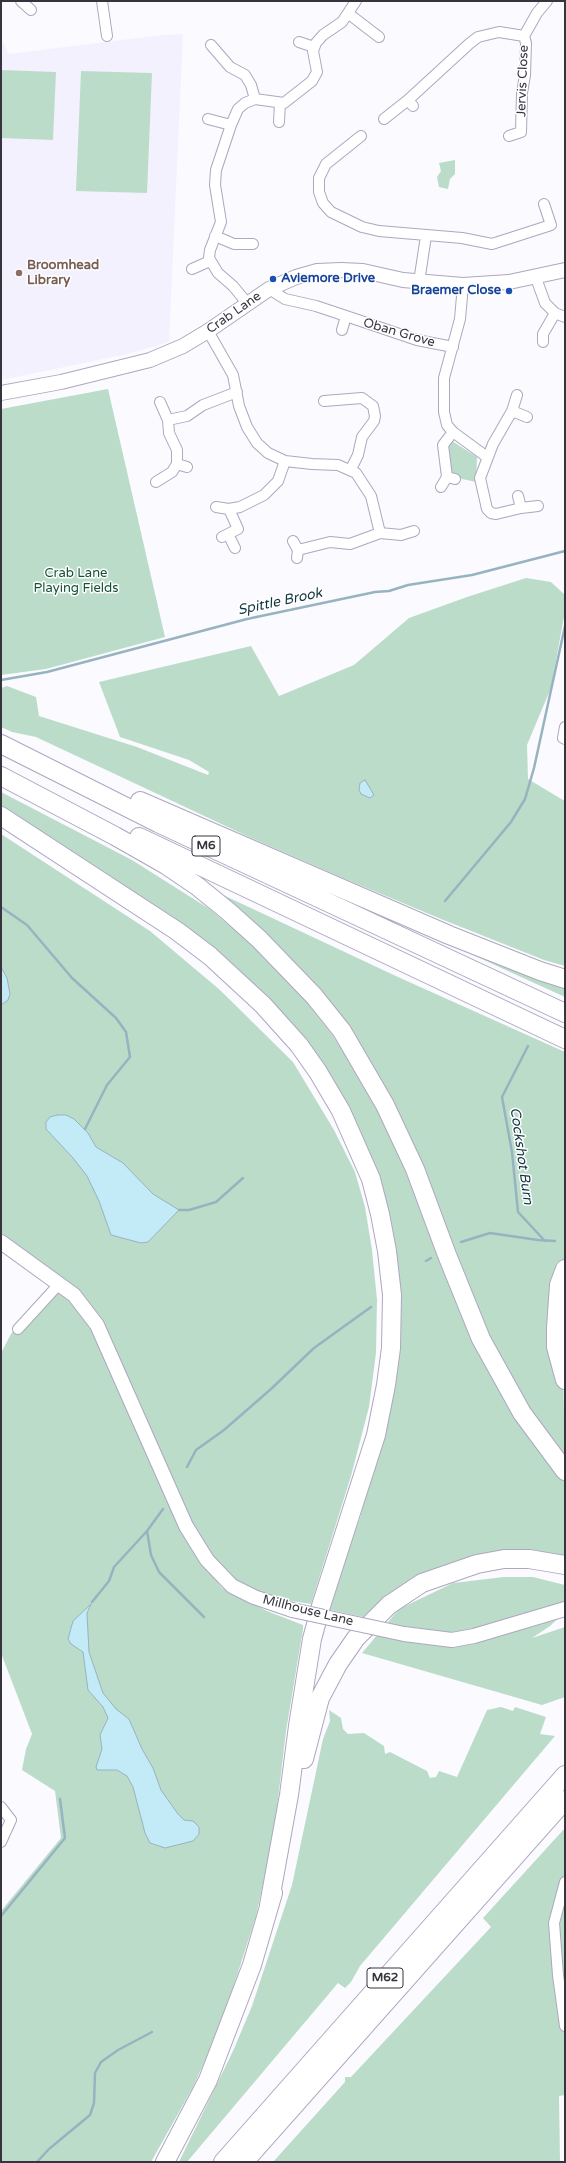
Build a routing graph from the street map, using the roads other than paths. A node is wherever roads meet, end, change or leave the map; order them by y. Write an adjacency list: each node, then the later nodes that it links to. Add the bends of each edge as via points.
1 (102, 1): 5 (street)
2 (356, 1): 4 (street)
3 (547, 1): 6 (street, Jervis Close)
4 (349, 14): 7 (street); 10 (street, via 342,22 322,35)
5 (107, 36)
6 (524, 36): 14 (street, via 499,32 478,37 411,103); 18 (street, Jervis Close, via 526,44 521,132)
7 (379, 38)
8 (299, 42): 10 (street)
9 (210, 44): 11 (street, via 230,67 245,75)
10 (314, 47): 12 (street, via 313,55 317,69 314,78 288,100)
11 (255, 99): 12 (street); 16 (street, via 241,106)
12 (280, 103): 15 (street)
13 (208, 118): 16 (street)
14 (384, 119)
15 (279, 122)
16 (231, 125): 20 (street, via 216,170 215,185 221,222)
17 (361, 136): 21 (street, via 326,164 319,178 323,203 331,212 362,227)
18 (509, 136)
19 (544, 204): 21 (street, via 551,225 498,243 485,244 462,238)
20 (216, 236): 22 (street, via 234,244); 23 (street, via 210,250)
21 (426, 236): 27 (street)
22 (253, 244)
23 (210, 261): 24 (street); 30 (street)
24 (192, 269)
25 (565, 270): 26 (street, Crab Lane)
26 (536, 278): 28 (street, Crab Lane, via 495,284); 31 (street, via 545,303)
27 (419, 282): 28 (street, Crab Lane); 29 (street, Crab Lane, via 364,271 341,270 317,271)
28 (463, 285): 37 (street, Oban Grove, via 460,319)
29 (269, 288): 30 (street, Crab Lane); 32 (street, Oban Grove, via 285,299)
30 (247, 303): 35 (street, Crab Lane)
31 (555, 313): 33 (street); 36 (street, via 543,334)
32 (346, 316): 34 (street, Oban Grove); 37 (street, Oban Grove, via 410,338)
33 (565, 317)
34 (342, 330)
35 (208, 331): 38 (street, via 233,375); 39 (street, Crab Lane, via 183,346 138,364)
36 (543, 342)
37 (453, 347): 46 (street, Oban Grove, via 447,365 443,395 445,418)
38 (236, 392): 45 (street, via 203,405 187,416); 48 (street, via 243,418 254,439 268,453)
39 (1, 393)
40 (517, 395): 43 (street)
41 (324, 401): 49 (street, via 362,398 370,402 374,410 374,421 362,438)
42 (160, 402): 45 (street)
43 (512, 411): 44 (street); 47 (street)
44 (527, 418)
45 (168, 420): 50 (street, via 169,433 182,466)
46 (452, 432): 47 (street); 51 (street, via 443,445 451,478)
47 (487, 457): 55 (street, via 480,478 488,512 496,514)
48 (285, 461): 49 (street, via 338,465); 56 (street, via 278,481 270,490 248,503)
49 (351, 469): 57 (street, via 360,477 371,496)
50 (156, 482)
51 (441, 487)
52 (518, 496): 55 (street)
53 (538, 506): 55 (street)
54 (216, 507): 56 (street)
55 (521, 508)
56 (229, 509): 59 (street, via 238,529 225,536)
57 (380, 532): 58 (street, via 402,535); 60 (street, via 350,544 330,542)
58 (414, 532)
59 (235, 548)
60 (296, 550)
61 (565, 726): 63 (street)
62 (1, 738): 68 (highway, via 208,832 434,929)
63 (565, 739)
64 (1, 744): 69 (highway, M6, via 158,823)
65 (1, 768): 70 (highway, M6, via 187,861)
66 (1, 776): 76 (highway, via 115,836 197,886 259,939 314,996 342,1031 385,1105 415,1169 481,1339 522,1412)
67 (1, 816): 85 (highway, via 177,931 210,956 263,1005 299,1045 341,1111 371,1179 380,1214 392,1295 391,1348 386,1385 376,1435 312,1639)
68 (565, 979)
69 (565, 1013)
70 (565, 1039)
71 (1, 1242): 73 (street, Millhouse Lane)
72 (565, 1269): 75 (highway, via 559,1285 556,1328 556,1347)
73 (60, 1283): 74 (street); 78 (street, Millhouse Lane, bridge, via 74,1295 97,1325 186,1526 207,1560 232,1586 254,1597 292,1610 404,1634 452,1640)
74 (18, 1329)
75 (565, 1380)
76 (565, 1471)
77 (565, 1565): 85 (highway, via 529,1559 504,1559 447,1573 422,1583 389,1605 356,1638 338,1664 320,1698)
78 (565, 1610)
79 (565, 1775): 89 (highway, M62)
80 (565, 1800): 86 (highway, M62)
81 (1, 1807): 83 (street, via 11,1820)
82 (565, 1808): 86 (highway)
83 (1, 1842)
84 (565, 1882): 87 (street, via 554,1922)
85 (270, 1905): 88 (highway, via 252,1965 208,2080)
86 (463, 1916): 90 (highway, M62)
87 (565, 2026)
88 (165, 2162)
89 (223, 2162)
90 (244, 2162)

